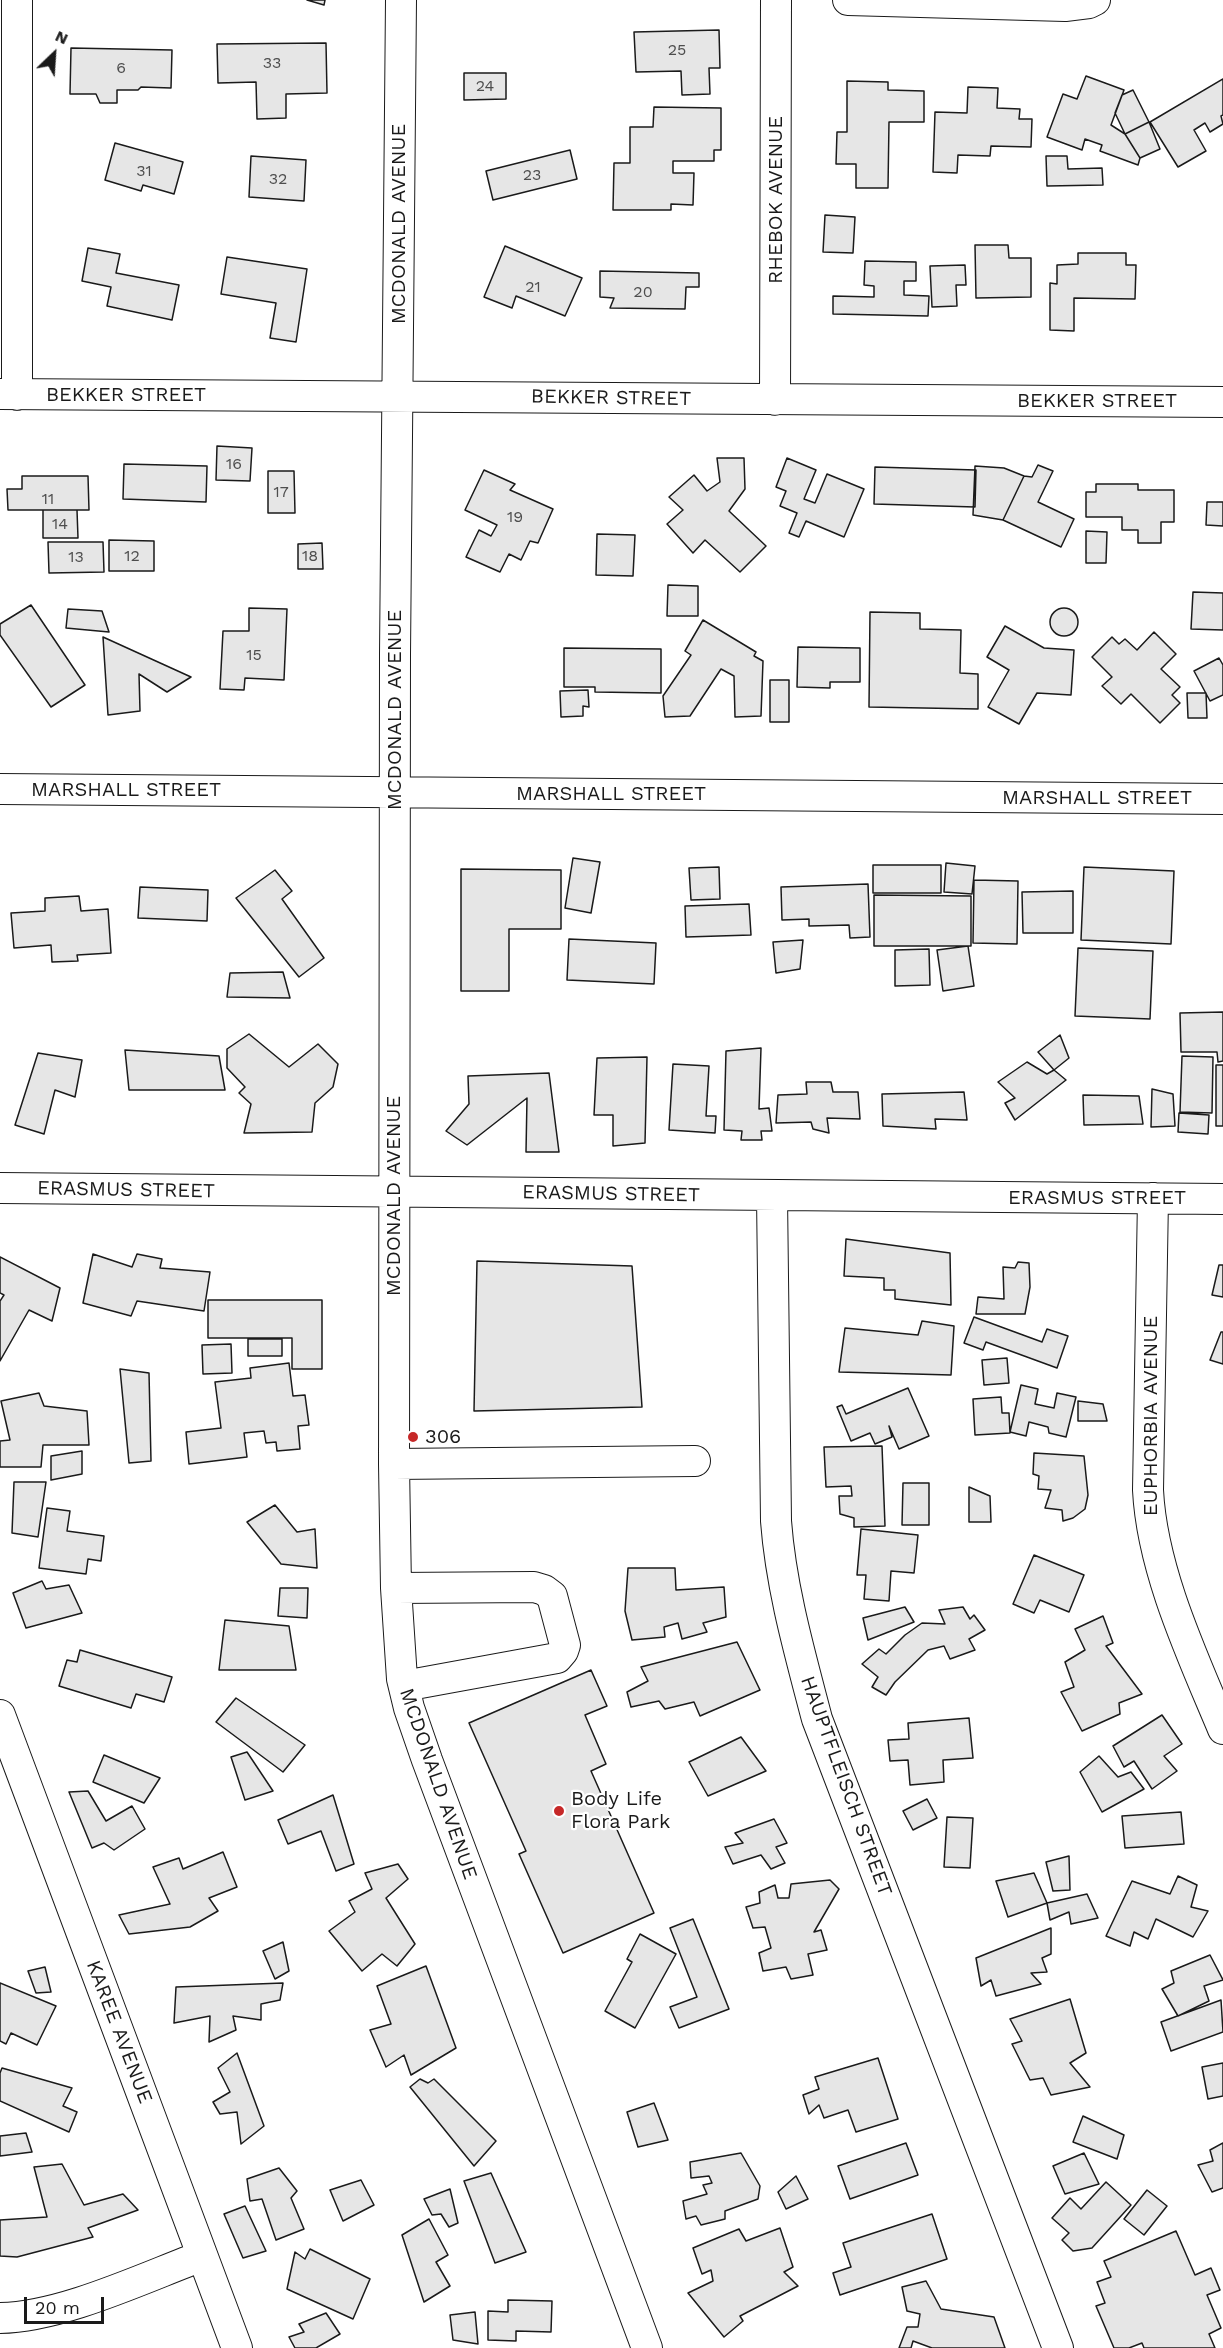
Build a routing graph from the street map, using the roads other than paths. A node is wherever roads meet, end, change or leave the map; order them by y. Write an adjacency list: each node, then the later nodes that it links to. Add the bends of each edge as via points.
1 (17, 0): 6 (street)
2 (400, 0): 7 (street, MCDONALD AVENUE)
3 (776, 0): 8 (street, RHEBOK AVENUE)
4 (848, 0): 5 (street, via 1065,6)
5 (1095, 0)
6 (8, 395): 7 (street, BEKKER STREET)
7 (397, 395): 8 (street, BEKKER STREET); 11 (street, MCDONALD AVENUE)
8 (776, 400): 9 (street, BEKKER STREET)
9 (1223, 402)
10 (0, 789): 11 (street, MARSHALL STREET)
11 (395, 793): 12 (street, MARSHALL STREET); 14 (street, MCDONALD AVENUE)
12 (1223, 799)
13 (0, 1188): 14 (street, ERASMUS STREET)
14 (394, 1192): 15 (street, ERASMUS STREET); 19 (street, MCDONALD AVENUE)
15 (772, 1196): 16 (street, ERASMUS STREET); 29 (street, HAUPTFLEISCH STREET, via 776,1521 801,1659 817,1719)
16 (1153, 1198): 17 (street, ERASMUS STREET); 23 (street, EUPHORBIA AVENUE, via 1150,1521 1186,1643)
17 (1223, 1199)
18 (695, 1461): 19 (street)
19 (394, 1464): 20 (street, MCDONALD AVENUE)
20 (396, 1588): 21 (street, MCDONALD AVENUE); 21 (street, via 544,1590 552,1596 565,1645 557,1658)
21 (404, 1686): 28 (street, MCDONALD AVENUE, via 427,1760)
22 (0, 1715): 24 (street, KAREE AVENUE)
23 (1223, 1729)
24 (8, 1766): 25 (street, KAREE AVENUE)
25 (202, 2256): 26 (street, via 74,2304); 27 (street, KAREE AVENUE)
26 (0, 2318)
27 (237, 2348)
28 (647, 2348)
29 (1058, 2348)

